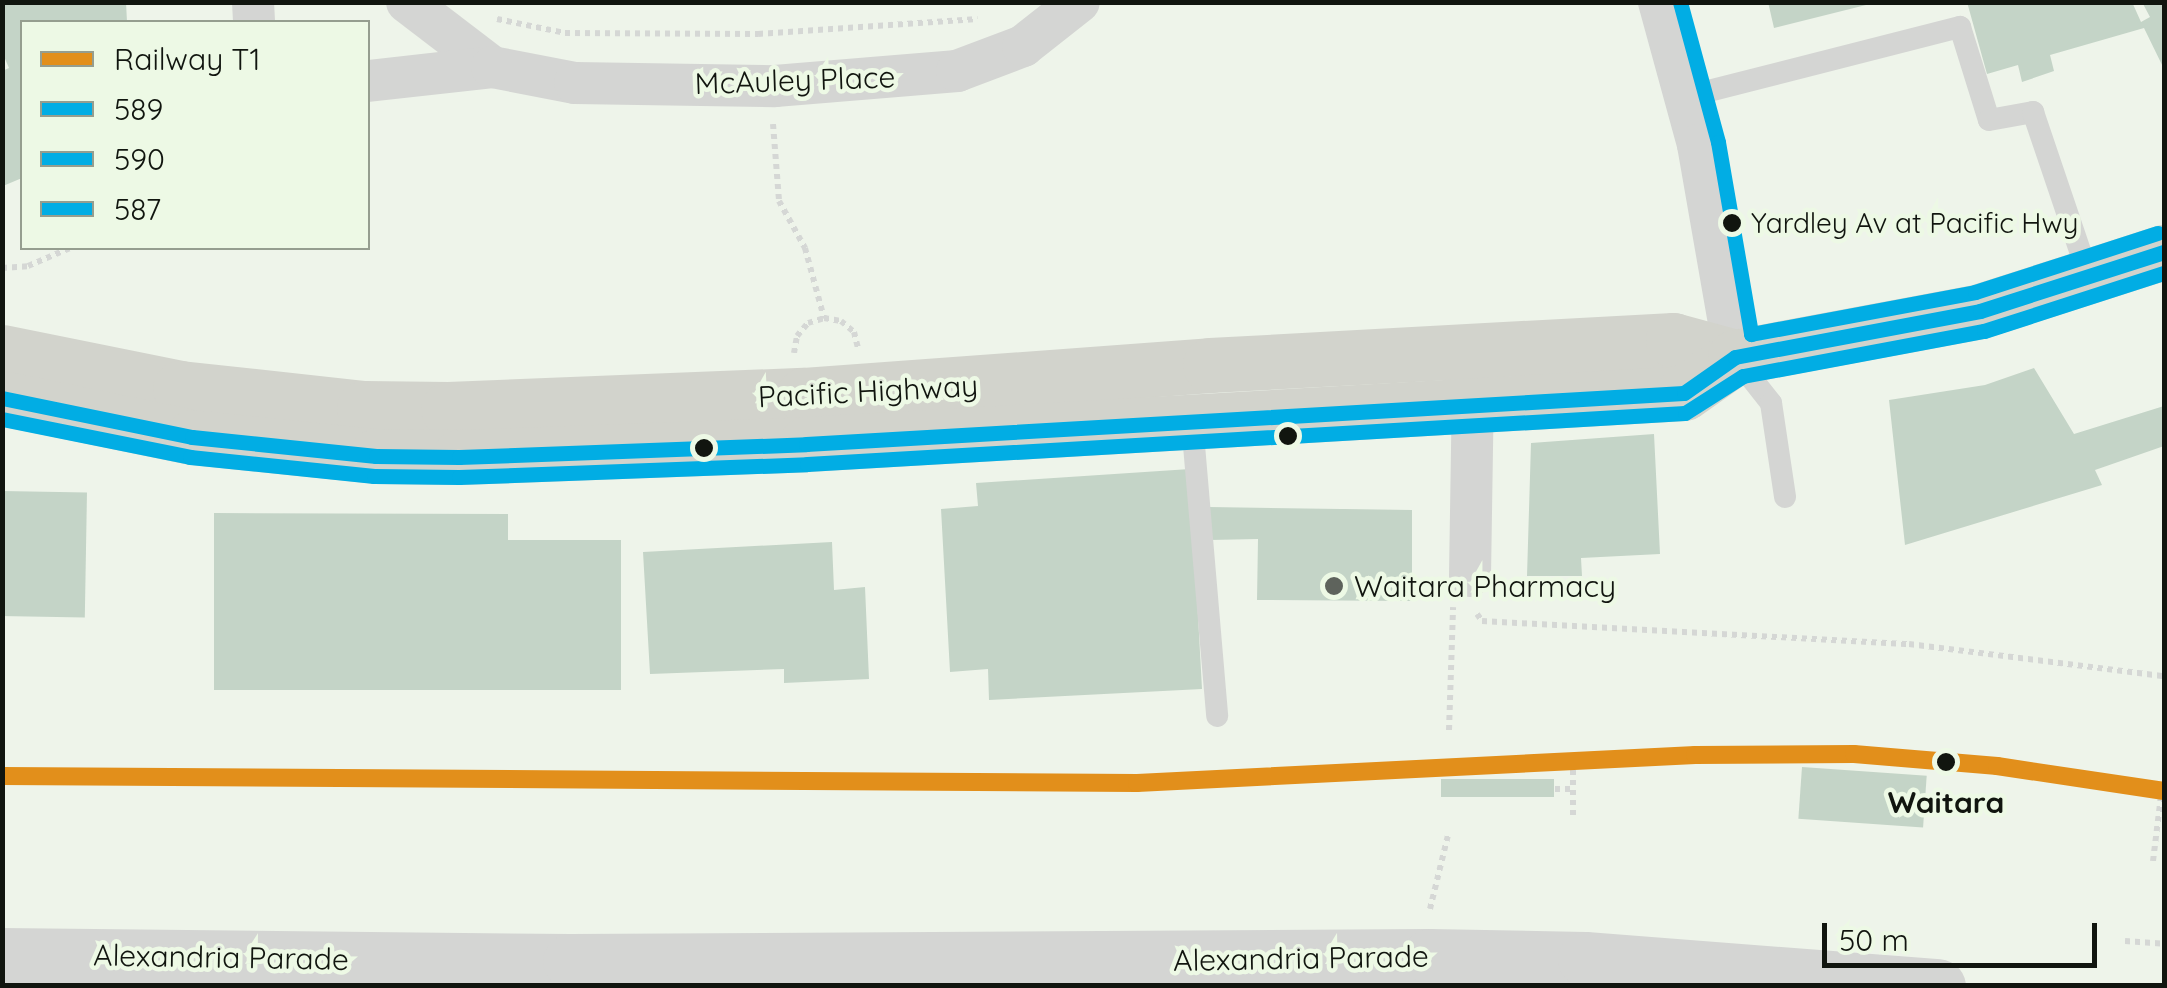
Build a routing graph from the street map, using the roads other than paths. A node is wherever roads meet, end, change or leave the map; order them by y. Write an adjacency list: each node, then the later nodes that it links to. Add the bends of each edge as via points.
1 (406, 2): 4 (street, McAuley Place); 5 (street, McAuley Place, via 414,44 405,61)
2 (1079, 2): 4 (street, McAuley Place, via 1023,46 957,71 775,86 575,83)
3 (1659, 2): 6 (street)
4 (492, 67): 5 (street, McAuley Place)
5 (372, 80)
6 (1685, 97): 8 (lane, via 1960,27 1989,120 2034,112); 10 (street)
7 (2164, 252): 8 (main road, Pacific Highway)
8 (2089, 276): 10 (main road, Pacific Highway, via 1980,312)
9 (2, 352): 11 (main road, Pacific Highway, via 198,390 364,408 825,394 1210,365)
10 (1735, 358): 11 (main road, Pacific Highway, via 1684,393); 14 (lane, via 1771,404)
11 (1473, 379): 13 (main road, Pacific Highway); 15 (street)
12 (2, 398): 13 (main road, Pacific Highway, via 192,437 376,456 590,455)
13 (1192, 422): 16 (lane)
14 (1785, 497)
15 (1470, 576)
16 (1217, 716)
17 (2, 955): 19 (street, Alexandria Parade)
18 (1499, 972): 19 (street, Alexandria Parade); 20 (street, Alexandria Parade, via 1585,960)
19 (575, 973)
20 (1938, 986)

